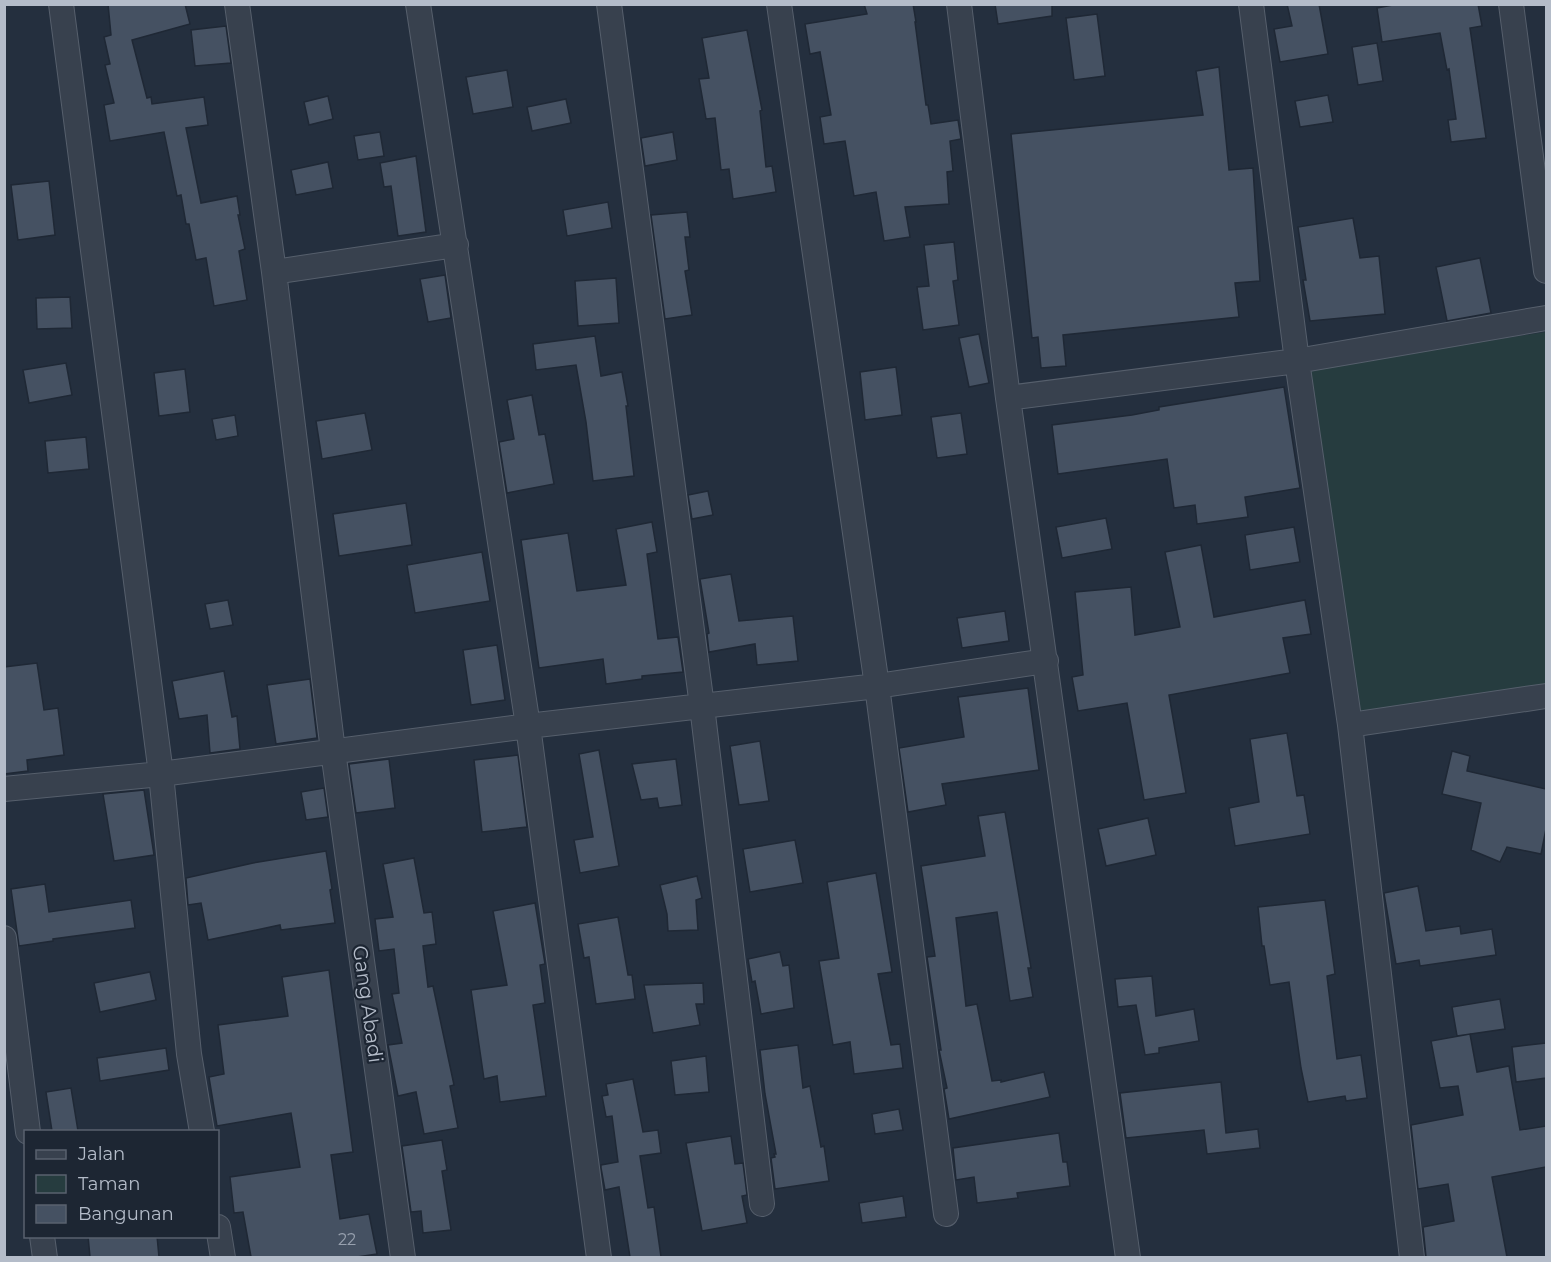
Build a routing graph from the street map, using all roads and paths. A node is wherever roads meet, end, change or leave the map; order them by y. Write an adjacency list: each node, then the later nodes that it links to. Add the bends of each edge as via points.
1 (61, 4): 22 (street)
2 (237, 4): 11 (street, Gang Abadi)
3 (418, 4): 9 (street)
4 (609, 4): 18 (street)
5 (778, 4): 16 (street)
6 (959, 4): 14 (street)
7 (1251, 4): 13 (street)
8 (1511, 4): 10 (street)
9 (456, 245): 11 (street); 20 (street)
10 (1546, 271)
11 (274, 272): 21 (street, Gang Abadi)
12 (1546, 318): 13 (street)
13 (1297, 361): 14 (street); 19 (street)
14 (1008, 398): 15 (street)
15 (1046, 661): 16 (street); 35 (street)
16 (877, 686): 18 (street); 28 (street)
17 (1546, 696): 19 (street)
18 (702, 706): 20 (street); 27 (street)
19 (1350, 725): 36 (street)
20 (528, 726): 21 (street); 34 (street)
21 (333, 751): 22 (street); 33 (street, Gang Abadi)
22 (161, 774): 23 (street); 26 (street, via 189,1054)
23 (4, 789)
24 (4, 938): 25 (street)
25 (28, 1130)
26 (202, 1130)
27 (762, 1204)
28 (946, 1214)
29 (219, 1233): 32 (street)
30 (42, 1238): 31 (street)
31 (45, 1257)
32 (223, 1257)
33 (403, 1257)
34 (599, 1257)
35 (1128, 1257)
36 (1412, 1257)

